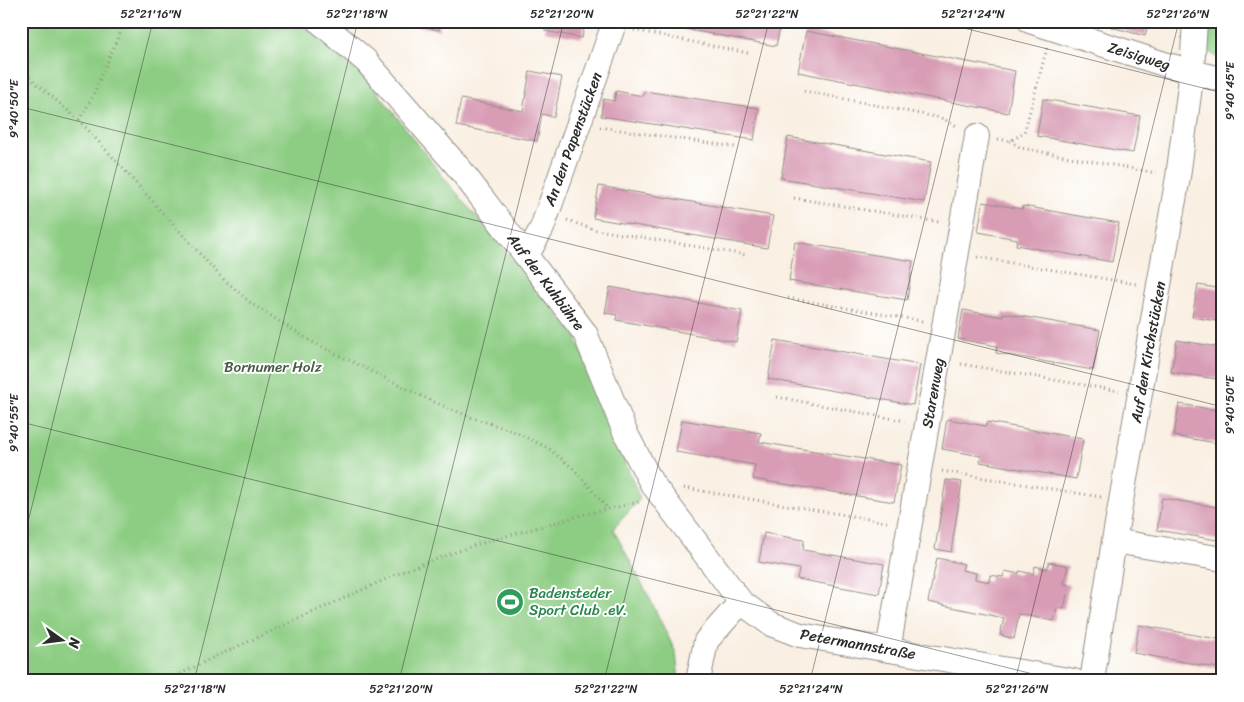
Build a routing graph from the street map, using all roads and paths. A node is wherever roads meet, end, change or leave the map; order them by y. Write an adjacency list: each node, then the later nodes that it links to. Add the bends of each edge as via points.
1 (125, 21): 13 (path)
2 (319, 21): 23 (street, Auf der Kuhbühre, via 366,61 460,168)
3 (1195, 21): 7 (street, Auf den Kirchstücken)
4 (614, 24): 6 (path); 14 (street, An den Papenstücken)
5 (1041, 25): 7 (street, Zeisigweg); 16 (path, via 1024,133)
6 (748, 53)
7 (1192, 71): 10 (street, Zeisigweg); 18 (street, Auf den Kirchstücken)
8 (21, 72): 9 (path)
9 (28, 77): 11 (path); 13 (path)
10 (1223, 80)
11 (21, 89)
12 (804, 91): 15 (path, via 941,118)
13 (79, 120): 35 (path, via 220,276 252,304 312,342 434,402 513,431 548,448 574,469)
14 (579, 124): 17 (path); 20 (street, An den Papenstücken)
15 (978, 136): 16 (path); 21 (street, Starenweg)
16 (1010, 141): 18 (path, via 1021,148)
17 (735, 147)
18 (1178, 177): 25 (street, Auf den Kirchstücken)
19 (794, 198): 21 (path)
20 (548, 212): 23 (street, An den Papenstücken); 24 (path, via 592,229)
21 (962, 225): 22 (street, Starenweg)
22 (957, 253): 25 (path); 27 (street, Starenweg)
23 (526, 255): 33 (street, Auf der Kuhbühre, via 585,333 625,432)
24 (746, 255)
25 (1159, 288): 29 (street, Auf den Kirchstücken)
26 (788, 298): 27 (path)
27 (945, 324): 28 (street, Starenweg)
28 (939, 360): 29 (path); 31 (street, Starenweg)
29 (1140, 395): 34 (street, Auf den Kirchstücken)
30 (777, 397): 31 (path)
31 (928, 425): 32 (street, Starenweg)
32 (920, 467): 34 (path); 36 (street, Starenweg)
33 (656, 490): 35 (path); 36 (path); 39 (street, Auf der Kuhbühre)
34 (1121, 500): 37 (street, Auf den Kirchstücken)
35 (608, 509): 41 (path, via 478,544 406,570)
36 (910, 525): 40 (street, Starenweg)
37 (1114, 541): 38 (street); 44 (street, Auf den Kirchstücken)
38 (1223, 559)
39 (741, 602): 40 (street, Petermannstraße, via 770,624 800,635); 42 (street, via 706,641)
40 (888, 650): 43 (street, Petermannstraße)
41 (167, 681)
42 (698, 681)
43 (1074, 681)
44 (1092, 681)

